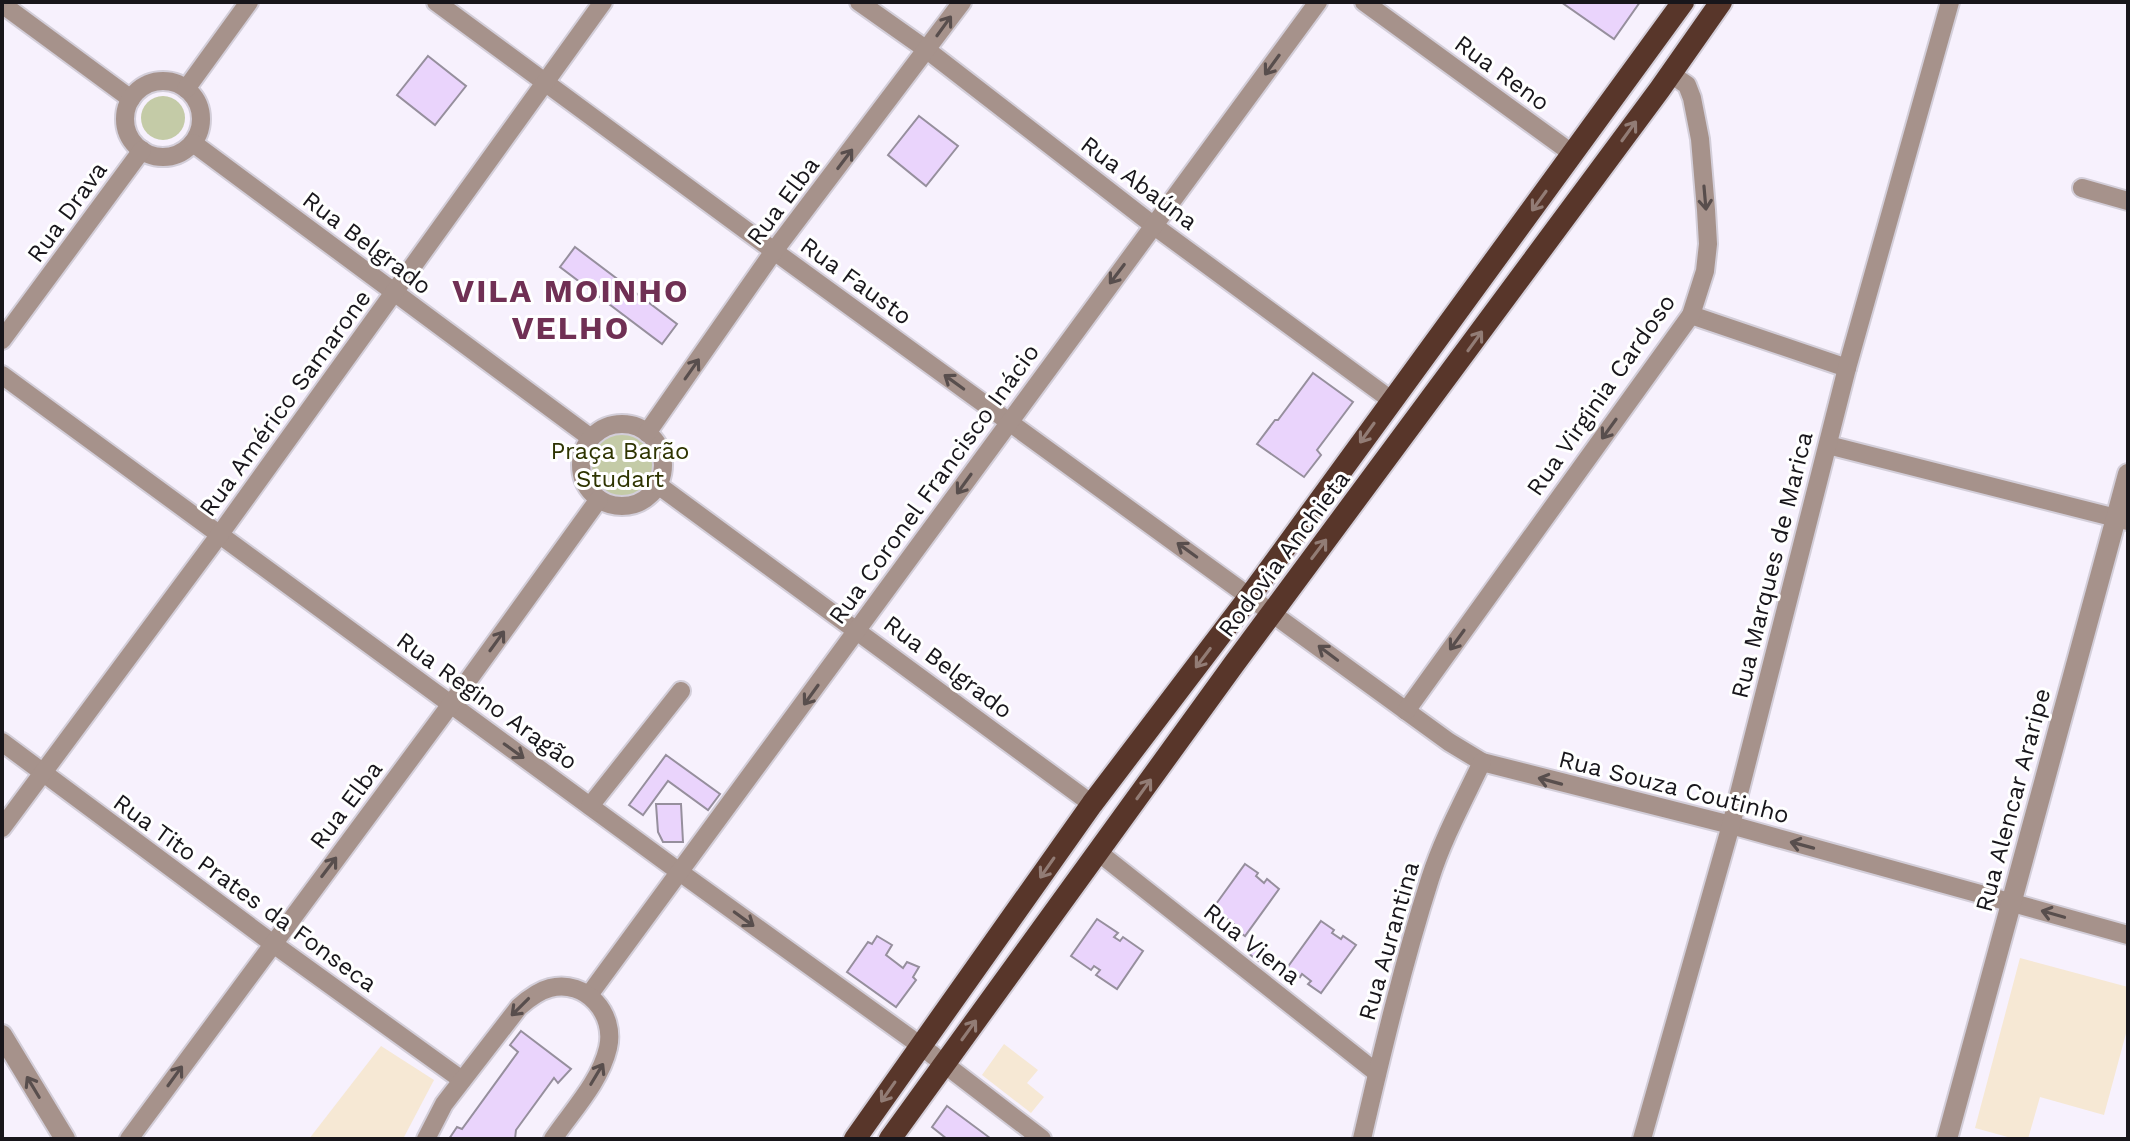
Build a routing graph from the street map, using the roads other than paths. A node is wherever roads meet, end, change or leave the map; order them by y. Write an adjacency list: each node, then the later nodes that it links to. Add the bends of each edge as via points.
1 (249, 2): 15 (street)
2 (436, 2): 14 (street, Rua Fausto)
3 (603, 2): 14 (street, Rua Américo Samarone)
4 (859, 2): 12 (street, Rua Abaúna)
5 (962, 2): 12 (street, Rua Elba, one-way to 5)
6 (1318, 2): 22 (street, Rua Coronel Francisco Inácio, one-way to 22)
7 (1364, 2): 19 (street, Rua Reno)
8 (1683, 2): 19 (highway, Rodovia Anchieta)
9 (1721, 2): 13 (highway, Rodovia Anchieta)
10 (1950, 2): 27 (street, Rua Marques de Marica)
11 (2, 4): 16 (street)
12 (927, 50): 22 (street, Rua Abaúna); 23 (street, Rua Elba, one-way to 12)
13 (1671, 74): 25 (street, Rua Virginia Cardoso, one-way to 25, via 1687,85 1692,98 1706,210 1705,271); 40 (highway, Rodovia Anchieta, one-way to 13)
14 (545, 82): 23 (street, Rua Fausto); 24 (street, Rua Américo Samarone)
15 (186, 89): 16 (street, via 156,81); 17 (street, via 201,115)
16 (131, 99): 18 (street, via 126,126)
17 (193, 143): 18 (street, via 169,156); 24 (street, Rua Belgrado)
18 (142, 150): 26 (street, Rua Drava)
19 (1573, 154): 29 (highway, Rodovia Anchieta, one-way to 29)
20 (2082, 188): 21 (street)
21 (2128, 201)
22 (1153, 225): 29 (street, Rua Abaúna); 30 (street, Rua Coronel Francisco Inácio, one-way to 30)
23 (774, 251): 30 (street, Rua Fausto, one-way to 23); 31 (street, Rua Elba, one-way to 23)
24 (394, 293): 32 (street, Rua Belgrado); 38 (street, Rua Américo Samarone)
25 (1691, 315): 27 (street); 44 (street, Rua Virginia Cardoso, one-way to 44)
26 (2, 340)
27 (1847, 368): 33 (street, Rua Marques de Marica)
28 (2, 375): 38 (street, Rua Regino Aragão)
29 (1391, 400): 39 (highway, Rodovia Anchieta, one-way to 39)
30 (1008, 421): 39 (street, Rua Fausto, one-way to 30); 41 (street, Rua Coronel Francisco Inácio, one-way to 41)
31 (647, 433): 32 (street, via 612,425); 35 (street, via 663,463)
32 (591, 438): 36 (street, via 584,449 582,477)
33 (1828, 445): 37 (street); 50 (street, Rua Marques de Marica)
34 (2128, 474): 37 (street, Rua Alencar Araripe)
35 (658, 485): 36 (street, via 631,505); 41 (street, Rua Belgrado)
36 (599, 499): 43 (street, Rua Elba, one-way to 36)
37 (2122, 519): 54 (street, Rua Alencar Araripe)
38 (220, 534): 43 (street, Rua Regino Aragão); 47 (street, Rua Américo Samarone)
39 (1250, 596): 40 (street, Rua Souza Coutinho); 48 (highway, Rodovia Anchieta, one-way to 48)
40 (1272, 611): 44 (street, Rua Souza Coutinho, one-way to 40); 52 (highway, Rodovia Anchieta, one-way to 40)
41 (858, 630): 48 (street, Rua Belgrado); 53 (street, Rua Coronel Francisco Inácio, one-way to 53)
42 (681, 691): 49 (street)
43 (451, 704): 49 (street, Rua Regino Aragão, one-way to 49); 56 (street, Rua Elba, one-way to 43)
44 (1406, 711): 46 (street, Rua Souza Coutinho)
45 (2, 742): 47 (street, Rua Tito Prates da Fonseca)
46 (1482, 762): 50 (street, Rua Souza Coutinho, one-way to 46); 61 (street, Rua Aurantina, via 1430,878)
47 (41, 774): 51 (street, Rua Américo Samarone); 56 (street, Rua Tito Prates da Fonseca)
48 (1092, 804): 59 (highway, Rodovia Anchieta, one-way to 59)
49 (590, 806): 53 (street, Rua Regino Aragão)
50 (1731, 825): 54 (street, Rua Souza Coutinho, one-way to 50); 71 (street, Rua Marques de Marica)
51 (2, 828)
52 (1098, 852): 60 (highway, Rodovia Anchieta, one-way to 52); 61 (street, Rua Viena)
53 (681, 873): 57 (street, Rua Coronel Francisco Inácio); 59 (street, Rua Regino Aragão, one-way to 59)
54 (2013, 903): 55 (street, Rua Souza Coutinho, one-way to 54); 72 (street, Rua Alencar Araripe)
55 (2128, 935)
56 (272, 943): 62 (street, Rua Tito Prates da Fonseca); 64 (street, Rua Elba, one-way to 56)
57 (589, 995): 62 (street, one-way to 62, via 565,986 534,994); 66 (street, one-way to 57, via 603,1064 609,1046 606,1017)
58 (2, 1035): 63 (street, one-way to 58)
59 (921, 1046): 60 (street, Rua Regino Aragão); 67 (highway, Rodovia Anchieta, one-way to 67)
60 (945, 1064): 68 (highway, Rodovia Anchieta); 69 (street, Rua Regino Aragão)
61 (1377, 1073): 70 (street, Rua Aurantina)
62 (462, 1080): 65 (street)
63 (65, 1139)
64 (129, 1139)
65 (426, 1139)
66 (553, 1139)
67 (855, 1139)
68 (890, 1139)
69 (1042, 1139)
70 (1362, 1139)
71 (1642, 1139)
72 (1947, 1139)

